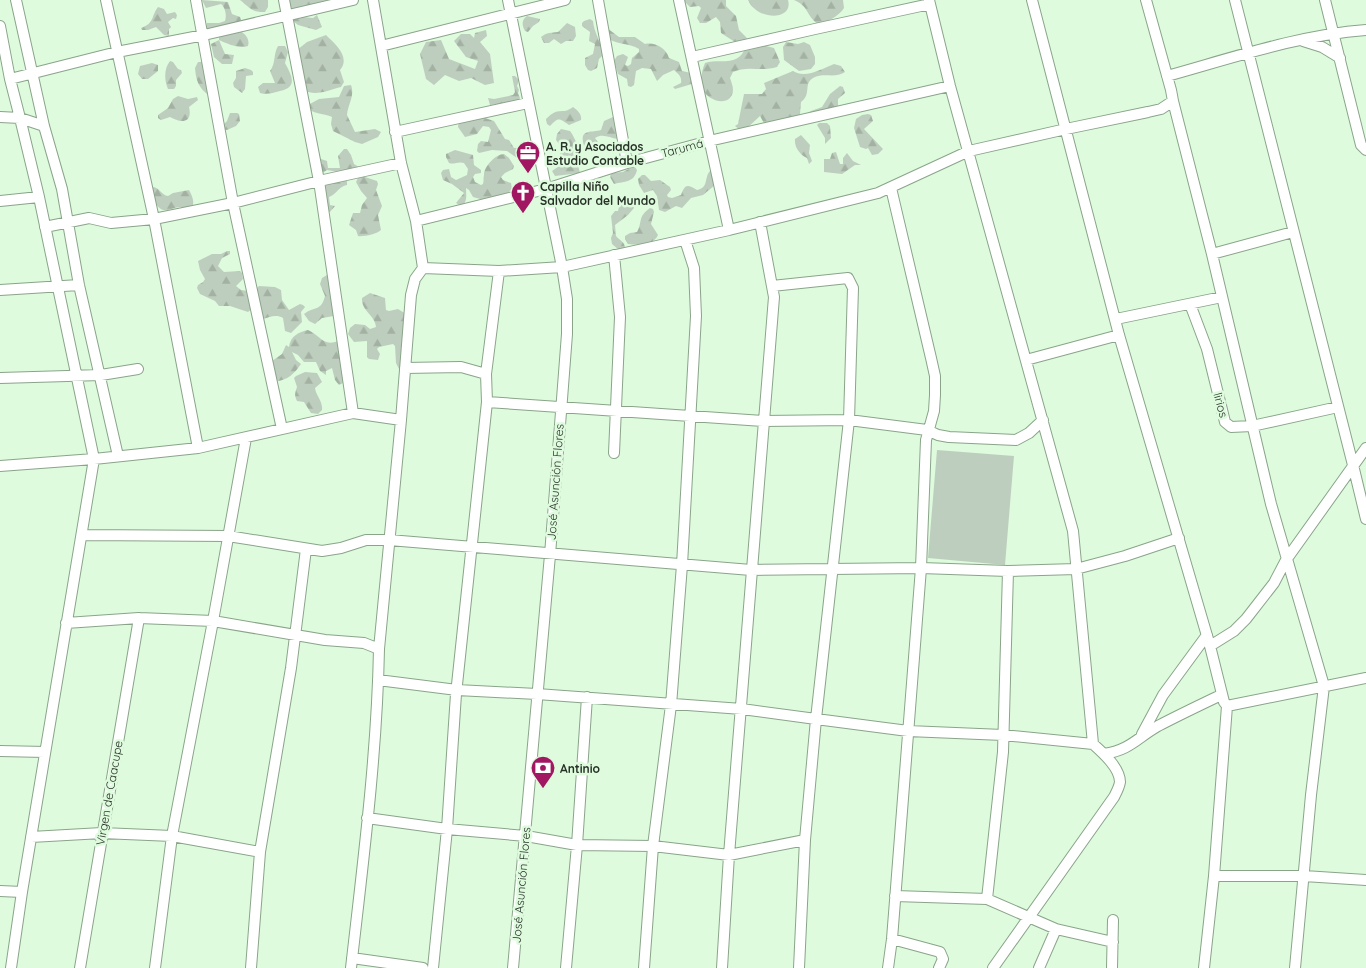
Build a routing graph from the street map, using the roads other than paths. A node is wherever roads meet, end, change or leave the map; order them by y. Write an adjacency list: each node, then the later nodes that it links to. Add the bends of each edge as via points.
1 (16, 0): 28 (street)
2 (106, 0): 24 (street)
3 (196, 0): 21 (street)
4 (284, 0): 17 (street)
5 (353, 0): 17 (street)
6 (373, 0): 23 (street)
7 (508, 0): 16 (street, José Asunción Flores)
8 (565, 0): 16 (street)
9 (598, 0): 43 (street)
10 (680, 0): 26 (street)
11 (1032, 0): 37 (street)
12 (1146, 0): 29 (street)
13 (1234, 0): 25 (street)
14 (1326, 0): 20 (street)
15 (930, 2): 26 (street); 31 (street)
16 (510, 13): 23 (street); 33 (street, José Asunción Flores)
17 (287, 15): 21 (street); 44 (street)
18 (0, 26): 30 (street)
19 (1366, 30): 20 (street)
20 (1334, 33): 22 (street); 27 (street)
21 (204, 35): 24 (street); 49 (street)
22 (1302, 41): 25 (street); 27 (street, via 1322,47)
23 (381, 46): 38 (street)
24 (117, 52): 28 (street); 50 (street)
25 (1248, 54): 29 (street); 56 (street)
26 (692, 57): 39 (street)
27 (1340, 58): 40 (street, via 1361,145)
28 (34, 74): 30 (street); 36 (street)
29 (1167, 76): 32 (street)
30 (10, 79): 35 (street)
31 (950, 86): 39 (street, Tarumá); 41 (street)
32 (1173, 101): 37 (street, via 1160,109); 58 (street)
33 (528, 104): 38 (street); 46 (street, José Asunción Flores)
34 (0, 118): 35 (street)
35 (20, 118): 36 (street); 47 (street)
36 (44, 126): 52 (street)
37 (1066, 129): 41 (street); 69 (street)
38 (396, 132): 42 (street)
39 (709, 141): 43 (street, Tarumá); 55 (street)
40 (1366, 150)
41 (969, 152): 45 (street); 71 (street)
42 (401, 163): 44 (street); 51 (street)
43 (627, 163): 46 (street, Tarumá)
44 (319, 181): 49 (street); 82 (street)
45 (891, 188): 53 (street, via 878,194); 90 (street, via 935,376 934,411)
46 (546, 190): 51 (street, Tarumá); 60 (street, José Asunción Flores)
47 (39, 197): 48 (street); 54 (street)
48 (0, 201)
49 (233, 203): 50 (street); 89 (street)
50 (154, 219): 52 (street, via 111,223 89,218); 92 (street)
51 (416, 221): 61 (street)
52 (69, 222): 54 (street); 63 (street)
53 (760, 222): 55 (street); 64 (street)
54 (45, 228): 65 (street)
55 (729, 230): 57 (street)
56 (1293, 232): 58 (street); 79 (street)
57 (685, 240): 59 (street); 83 (street, via 694,268 696,316)
58 (1212, 254): 67 (street)
59 (614, 255): 60 (street); 81 (street, via 620,318)
60 (562, 267): 62 (street); 80 (street, José Asunción Flores, via 567,299 567,334)
61 (423, 268): 62 (street); 72 (street, via 415,279 411,295)
62 (500, 271): 74 (street)
63 (79, 285): 65 (street); 76 (street)
64 (772, 286): 85 (street, via 848,278 852,282); 87 (street, via 774,297)
65 (58, 287): 66 (street); 75 (street)
66 (0, 290)
67 (1222, 297): 68 (street); 88 (street)
68 (1190, 304): 69 (street); 88 (street, lirios, via 1207,349 1225,422 1231,427)
69 (1116, 319): 70 (street)
70 (1119, 335): 71 (street); 102 (street)
71 (1026, 360): 86 (street)
72 (405, 368): 74 (street, via 461,367); 84 (street)
73 (138, 369): 76 (street)
74 (486, 374): 78 (street)
75 (77, 375): 76 (street); 77 (street); 96 (street)
76 (101, 375): 95 (street)
77 (0, 378)
78 (487, 402): 80 (street); 104 (street)
79 (1338, 407): 88 (street, lirios); 97 (street)
80 (560, 408): 81 (street); 106 (street, José Asunción Flores)
81 (617, 411): 83 (street); 94 (street)
82 (353, 414): 84 (street); 89 (street)
83 (690, 416): 87 (street); 108 (street)
84 (401, 420): 103 (street)
85 (849, 420): 87 (street); 90 (street); 110 (street)
86 (1043, 420): 90 (street, via 1016,440 949,437); 111 (street, via 1073,531)
87 (763, 421): 112 (street)
88 (1252, 426): 107 (street)
89 (282, 429): 91 (street)
90 (927, 430): 109 (street)
91 (246, 438): 92 (street); 101 (street)
92 (198, 448): 95 (street)
93 (1366, 448): 97 (street)
94 (614, 453)
95 (118, 456): 96 (street)
96 (94, 459): 98 (street); 100 (street)
97 (1354, 465): 99 (street); 107 (street)
98 (0, 466)
99 (1366, 519)
100 (82, 535): 101 (street); 116 (street)
101 (228, 536): 105 (street); 115 (street)
102 (1179, 538): 111 (street); 118 (street)
103 (389, 540): 104 (street); 105 (street, via 366,540 322,552); 120 (street)
104 (471, 548): 106 (street); 124 (street)
105 (306, 549): 117 (street)
106 (550, 554): 108 (street); 125 (street, José Asunción Flores)
107 (1286, 560): 119 (street, via 1274,583 1246,619); 123 (street)
108 (682, 565): 112 (street); 128 (street)
109 (921, 568): 110 (street); 113 (street); 132 (street)
110 (831, 569): 112 (street); 131 (street)
111 (1076, 569): 113 (street); 135 (street)
112 (752, 570): 130 (street)
113 (1008, 571): 133 (street)
114 (139, 618): 115 (street); 116 (street); 141 (street, Virgen de Caacupe)
115 (213, 622): 117 (street); 142 (street)
116 (66, 623): 137 (street)
117 (295, 635): 120 (street, via 364,643); 148 (street)
118 (1207, 635): 119 (street); 134 (street, via 1163,695)
119 (1210, 646): 126 (street)
120 (379, 649): 122 (street)
121 (1366, 678): 123 (street)
122 (378, 680): 124 (street); 139 (street)
123 (1324, 686): 129 (street); 151 (street)
124 (457, 690): 125 (street); 140 (street)
125 (537, 694): 127 (street); 143 (street, José Asunción Flores)
126 (1221, 695): 129 (street); 134 (street)
127 (587, 697): 128 (street); 146 (street)
128 (671, 705): 130 (street); 147 (street)
129 (1227, 706): 150 (street)
130 (742, 709): 131 (street); 149 (street)
131 (816, 719): 132 (street); 145 (street)
132 (908, 731): 133 (street); 155 (street)
133 (1003, 735): 135 (street); 156 (street)
134 (1140, 738): 138 (street, via 1128,747)
135 (1093, 744): 138 (street)
136 (0, 751): 137 (street)
137 (46, 752): 144 (street)
138 (1104, 754): 157 (street, via 1118,775 1119,786 1114,797)
139 (367, 818): 140 (street); 162 (street)
140 (447, 830): 143 (street); 168 (street)
141 (102, 833): 142 (street); 144 (street); 164 (street, Virgen de Caacupe)
142 (172, 836): 148 (street); 165 (street)
143 (526, 836): 146 (street); 169 (street, José Asunción Flores)
144 (31, 838): 154 (street)
145 (805, 840): 149 (street); 173 (street)
146 (577, 845): 147 (street); 170 (street)
147 (653, 846): 149 (street); 171 (street)
148 (260, 852): 166 (street)
149 (730, 855): 172 (street)
150 (1214, 876): 151 (street); 179 (street)
151 (1304, 876): 152 (street); 180 (street)
152 (1366, 880)
153 (0, 891): 154 (street)
154 (22, 892): 163 (street)
155 (895, 896): 156 (street); 160 (street)
156 (986, 899): 157 (street)
157 (1029, 918): 159 (street); 176 (street)
158 (1113, 920): 161 (street)
159 (1056, 928): 161 (street); 177 (street)
160 (892, 940): 174 (street); 175 (street, via 940,952 943,959)
161 (1114, 942): 178 (street)
162 (351, 963): 167 (street)
163 (11, 968)
164 (80, 968)
165 (155, 968)
166 (251, 968)
167 (423, 968)
168 (433, 968)
169 (513, 968)
170 (566, 968)
171 (644, 968)
172 (722, 968)
173 (799, 968)
174 (888, 968)
175 (939, 968)
176 (993, 968)
177 (1039, 968)
178 (1112, 968)
179 (1204, 968)
180 (1295, 968)

